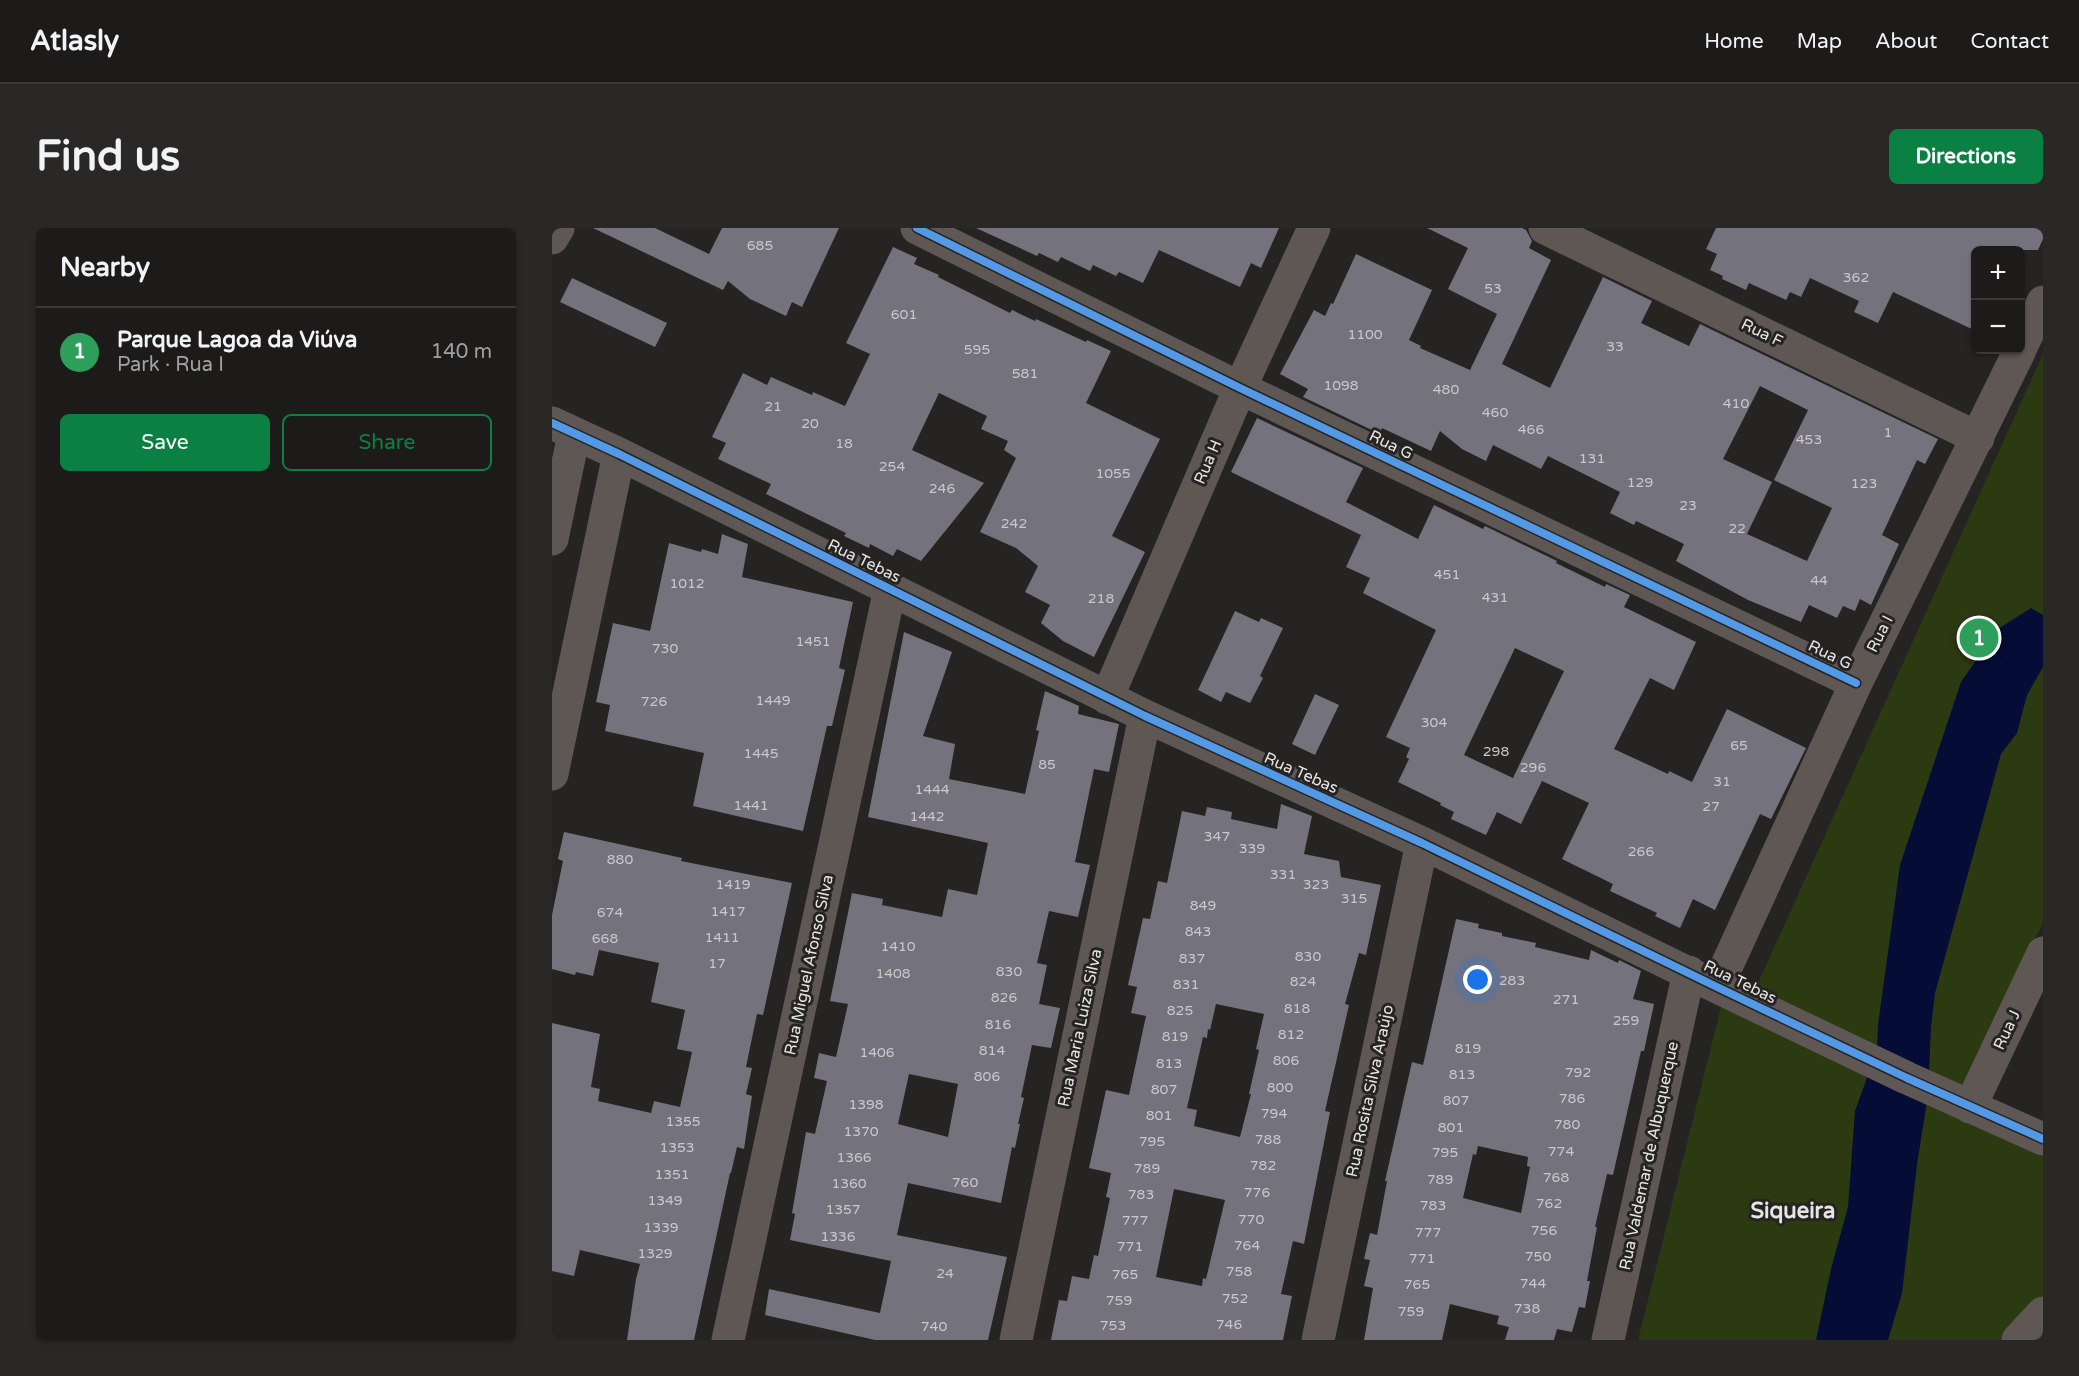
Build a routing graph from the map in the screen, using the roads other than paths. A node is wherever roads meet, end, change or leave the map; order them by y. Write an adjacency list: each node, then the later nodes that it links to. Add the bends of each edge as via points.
1 (558, 228): 5 (street)
2 (917, 228): 9 (street, Rua G)
3 (1314, 228): 9 (street, Rua H)
4 (1545, 228): 11 (street, Rua F)
5 (552, 238)
6 (2043, 302): 7 (street, Rua I)
7 (2025, 339)
8 (2018, 354): 11 (street, Rua I)
9 (1240, 388): 15 (street, Rua G); 16 (street, Rua H)
10 (563, 429): 12 (street, Rua Tebas); 13 (street)
11 (1978, 438): 15 (street, Rua I)
12 (619, 454): 14 (street, Rua Tebas); 18 (street)
13 (552, 539)
14 (890, 590): 16 (street, Rua Tebas); 25 (street, Rua Miguel Afonso Silva)
15 (1856, 683): 21 (street, Rua I)
16 (1107, 698): 17 (street, Rua Tebas)
17 (1145, 717): 19 (street, Rua Tebas); 26 (street, Rua Maria Luiza Silva)
18 (552, 774)
19 (1422, 843): 21 (street, Rua Tebas); 27 (street, Rua Rosita Silva Araújo)
20 (2043, 953): 22 (street, Rua J)
21 (1703, 980): 22 (street, Rua Tebas); 28 (street, Rua Valdemar de Albuquerque)
22 (1970, 1107): 23 (street, Rua Tebas)
23 (2043, 1139)
24 (2043, 1313): 29 (street)
25 (728, 1340)
26 (1016, 1340)
27 (1318, 1340)
28 (1608, 1340)
29 (2018, 1340)

